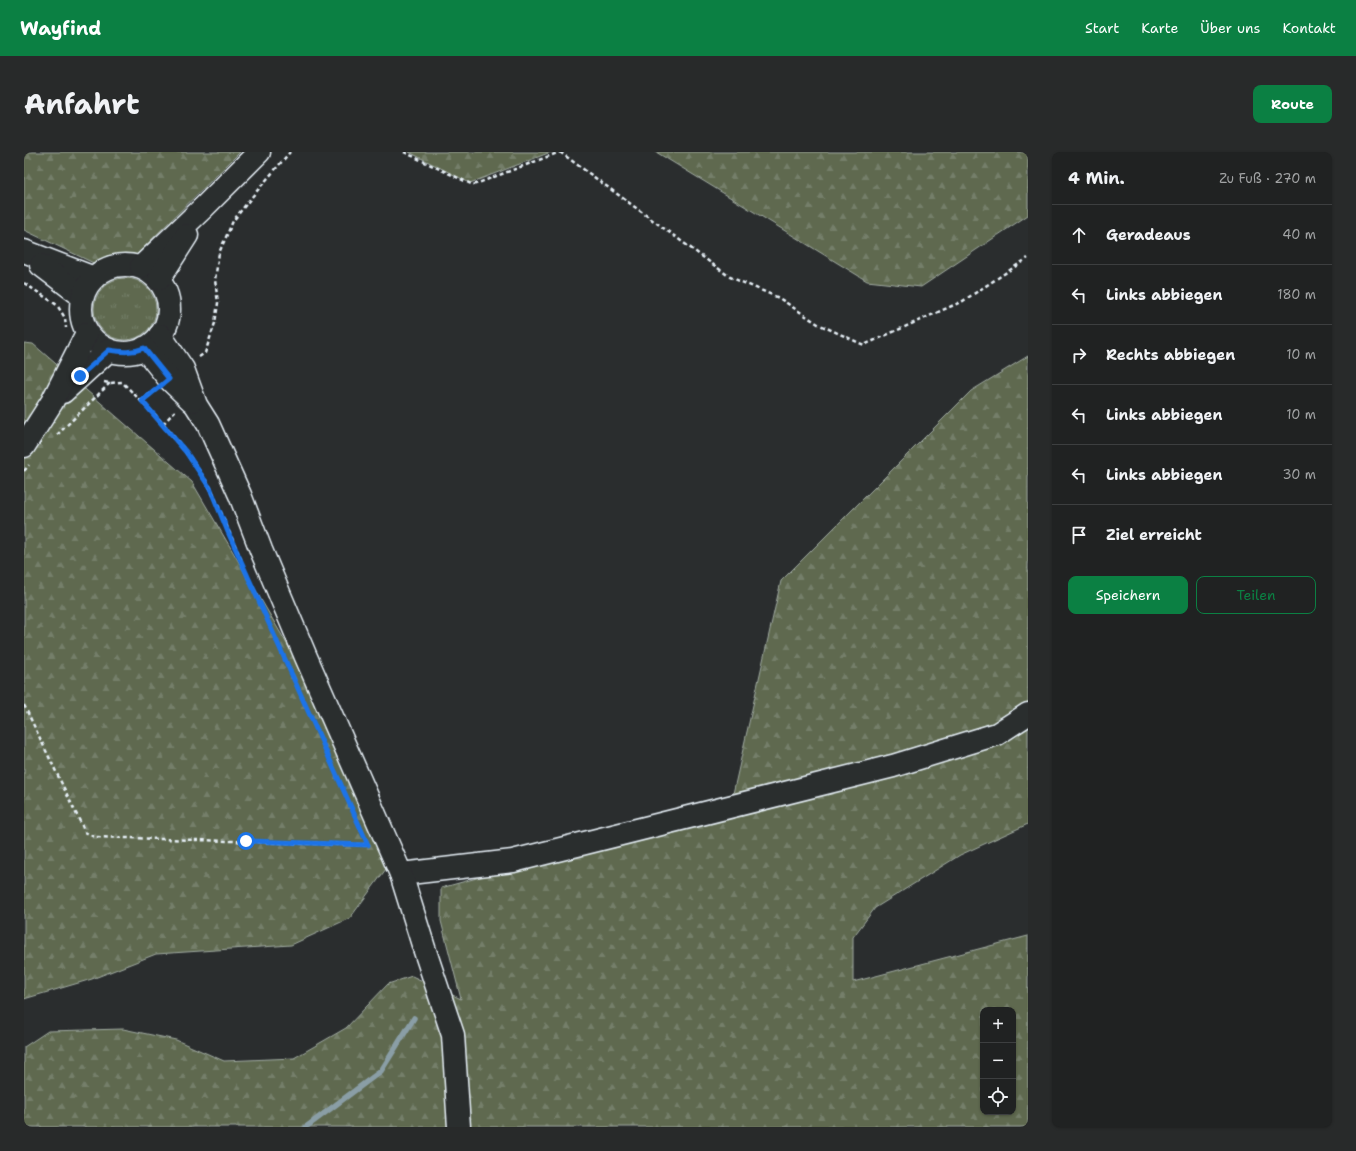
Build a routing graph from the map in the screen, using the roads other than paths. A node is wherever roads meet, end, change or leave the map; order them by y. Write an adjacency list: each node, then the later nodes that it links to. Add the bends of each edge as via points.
1 (260, 152): 2 (main road)
2 (203, 208): 4 (main road); 6 (main road)
3 (24, 252): 5 (main road); 7 (main road)
4 (140, 267): 5 (main road, via 122,265 110,268); 6 (main road)
5 (94, 278): 7 (main road)
6 (159, 279): 9 (main road, via 167,295 169,309 167,323)
7 (82, 296): 8 (main road, via 82,318)
8 (87, 333): 10 (main road); 11 (main road)
9 (152, 342): 10 (main road, via 133,352); 14 (main road, via 208,424 306,657)
10 (109, 350): 11 (main road)
11 (52, 402): 12 (main road)
12 (29, 453)
13 (1028, 714): 14 (main road, via 997,734 893,766 514,862)
14 (402, 874): 15 (main road, via 453,1035)
15 (459, 1127)

